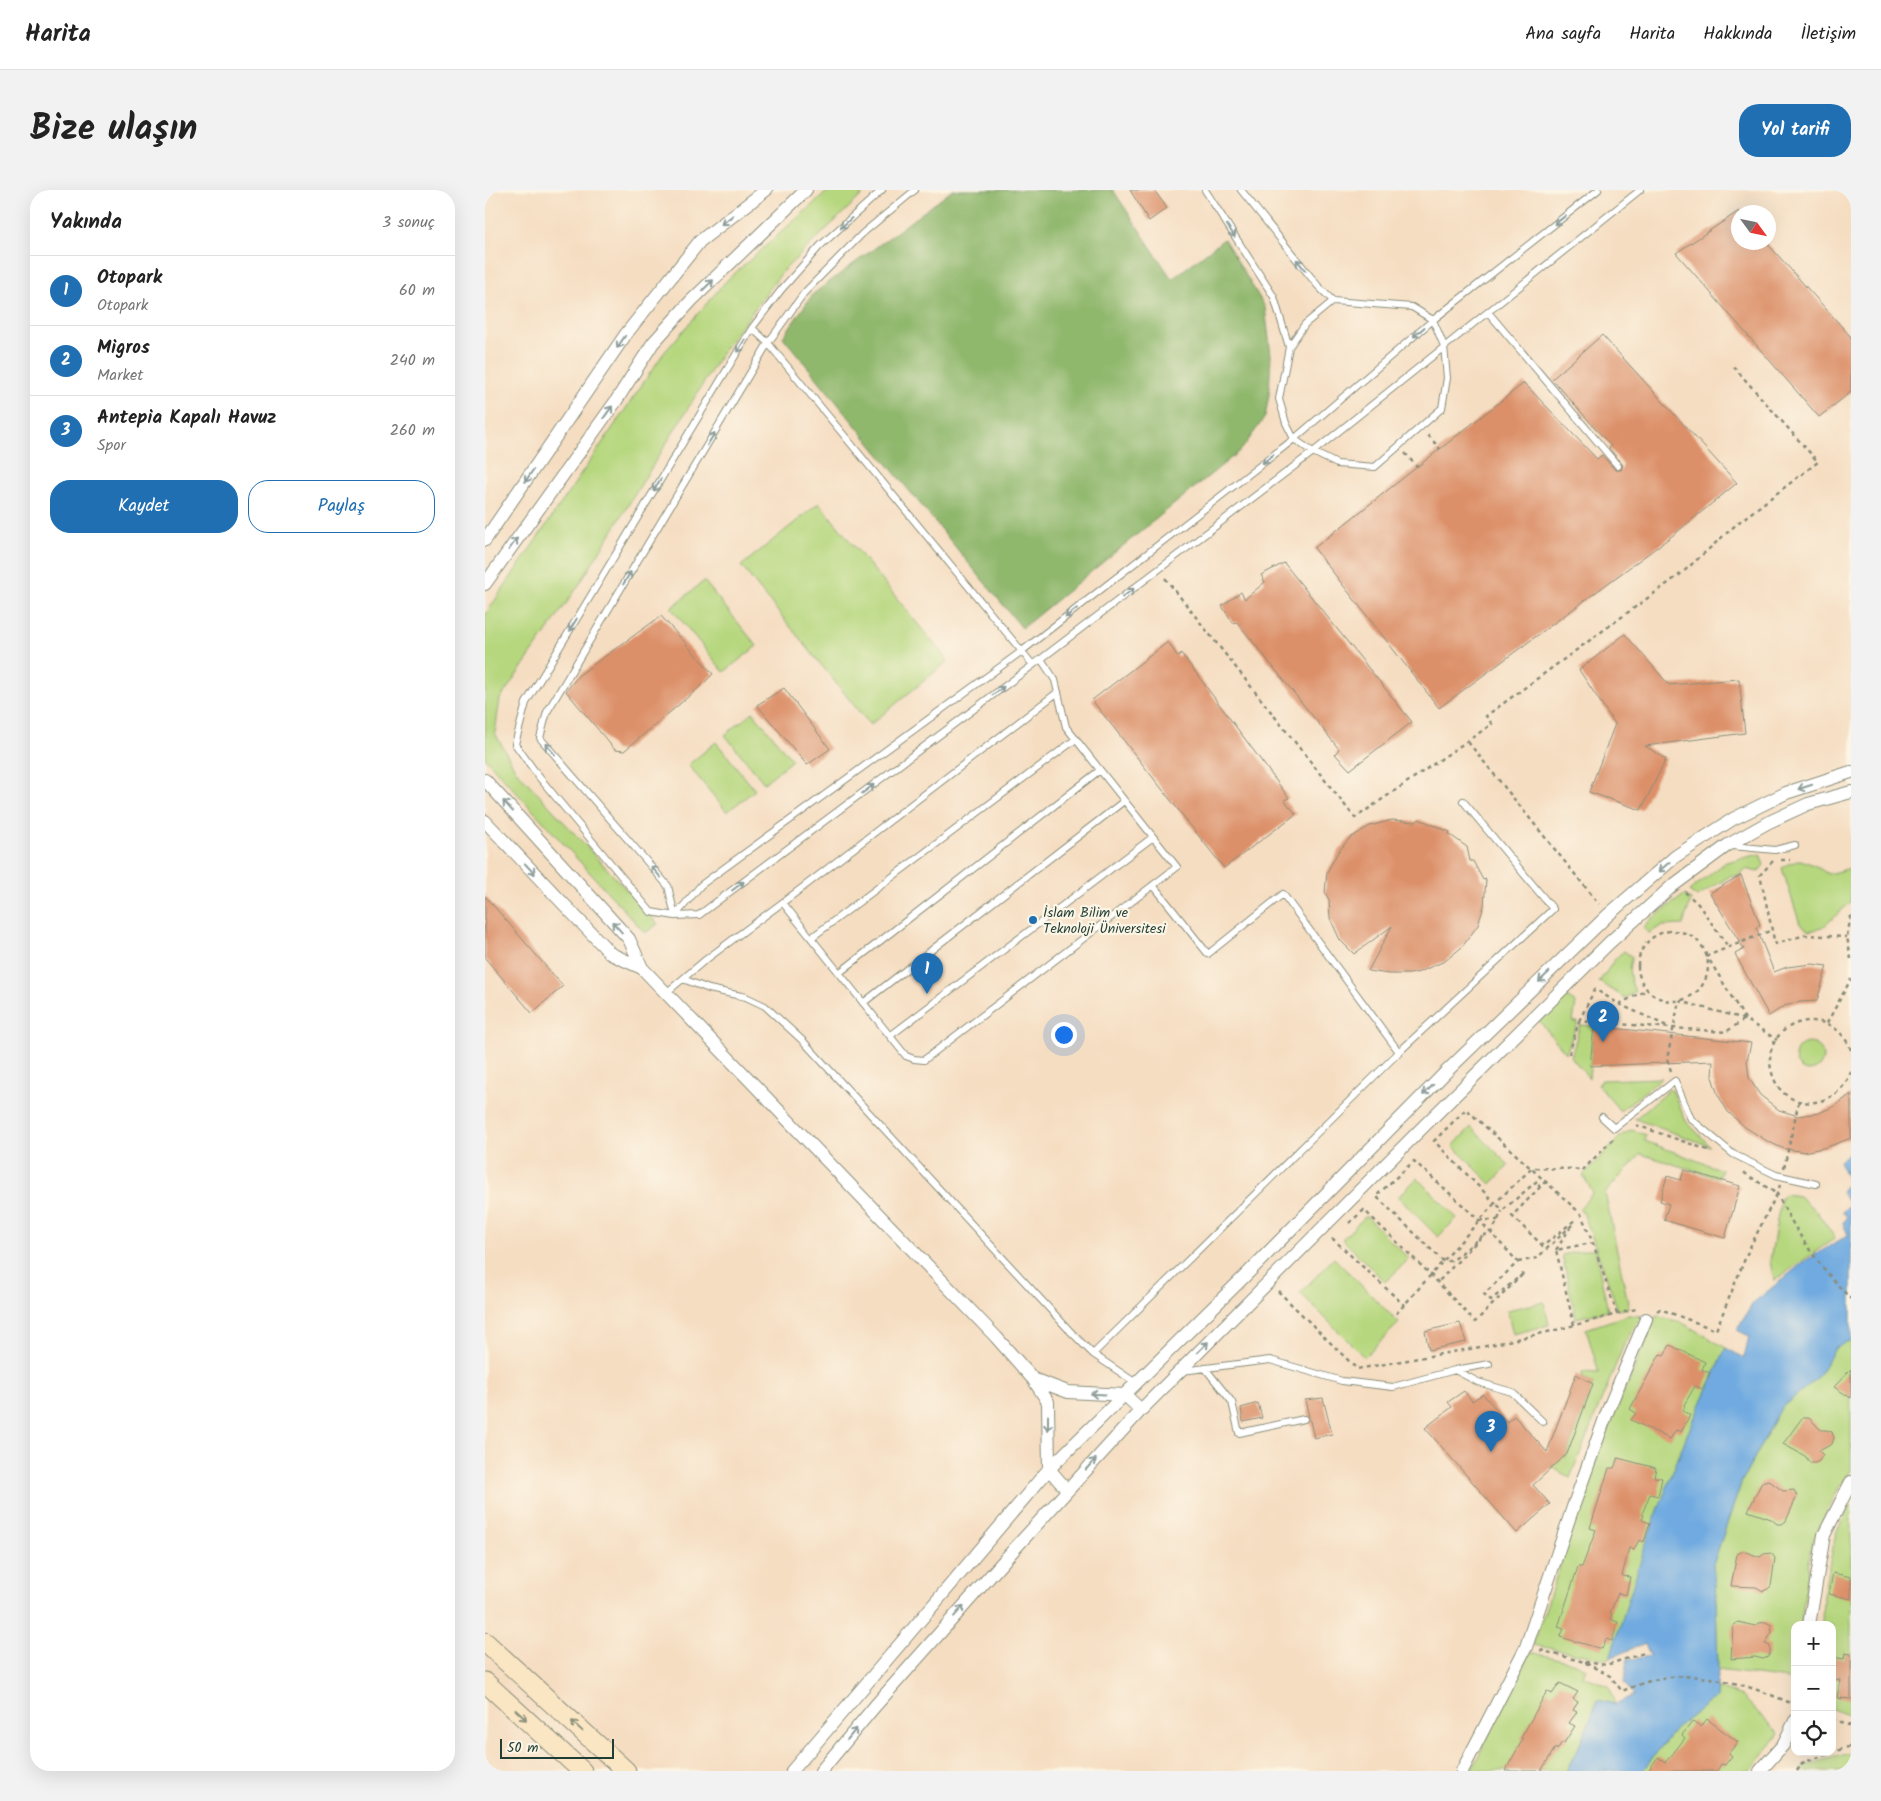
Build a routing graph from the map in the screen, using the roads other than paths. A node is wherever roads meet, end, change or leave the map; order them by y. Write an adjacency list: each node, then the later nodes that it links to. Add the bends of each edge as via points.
1 (766, 190): 19 (street, one-way to 19, via 693,249 626,334)
2 (806, 190): 20 (street, one-way to 2, via 616,401 653,343 691,301)
3 (882, 190): 12 (lane, one-way to 12, via 820,246)
4 (915, 190): 13 (lane, via 863,233 805,293)
5 (1205, 190): 15 (lane, one-way to 15, via 1274,297)
6 (1241, 190): 9 (lane, one-way to 6)
7 (1598, 190): 11 (lane, one-way to 11)
8 (1640, 190): 10 (lane)
9 (1333, 301): 11 (lane, via 1412,307); 15 (lane, via 1305,324)
10 (1487, 312): 14 (lane); 18 (lane)
11 (1433, 320): 14 (lane); 16 (lane, one-way to 16)
12 (752, 328): 13 (lane); 38 (lane, one-way to 38, via 526,703 515,744 651,912)
13 (768, 343): 21 (lane); 38 (lane, one-way to 13, via 668,886 540,738 547,712)
14 (1444, 346): 17 (lane); 17 (lane, via 1447,378 1443,408 1375,467 1337,464)
15 (1289, 347): 16 (lane, via 1279,399)
16 (1294, 439): 17 (lane); 21 (lane, one-way to 21)
17 (1313, 452): 22 (lane, one-way to 17)
18 (1618, 466)
19 (485, 540)
20 (485, 584)
21 (1022, 651): 23 (lane); 38 (lane, via 701,884)
22 (1041, 659): 23 (lane); 24 (lane, via 1055,680)
23 (1033, 665): 38 (lane, one-way to 23, via 699,915)
24 (1058, 692): 25 (lane, via 1067,727); 37 (lane)
25 (1076, 739): 26 (lane); 39 (lane)
26 (1100, 770): 30 (lane); 41 (lane)
27 (1851, 772): 56 (street, one-way to 56, via 1786,793 1733,819 1676,856 1608,915 1447,1070)
28 (485, 780): 40 (street, one-way to 28, via 629,939)
29 (1851, 792): 35 (street, via 1808,804)
30 (1124, 801): 33 (lane); 44 (lane)
31 (1463, 802): 46 (lane, via 1553,909)
32 (485, 821): 40 (street, one-way to 40, via 611,954)
33 (1153, 837): 36 (lane, via 1177,867); 45 (lane)
34 (1795, 845): 35 (lane, via 1775,850)
35 (1728, 846): 54 (street, one-way to 35, via 1609,943 1671,887)
36 (1153, 886): 45 (lane, via 924,1060 906,1056); 46 (lane, via 1207,954 1283,894)
37 (783, 902): 39 (lane); 42 (lane)
38 (675, 916)
39 (811, 938): 41 (lane)
40 (642, 968): 43 (street)
41 (839, 973): 44 (lane)
42 (683, 979): 43 (lane); 50 (lane, via 709,990 746,997 765,1006 803,1041)
43 (666, 993): 55 (street, via 989,1329)
44 (863, 1002): 45 (lane)
45 (890, 1036)
46 (1399, 1052): 50 (lane)
47 (1602, 1117): 48 (lane, via 1614,1128 1675,1081 1691,1118 1733,1154 1782,1176)
48 (1816, 1184)
49 (1646, 1313): 72 (street, via 1582,1480 1526,1647)
50 (1093, 1354): 56 (lane)
51 (1489, 1364): 53 (lane)
52 (1205, 1368): 53 (lane, via 1269,1360 1342,1381 1393,1387); 54 (lane); 59 (lane, via 1232,1402 1239,1433)
53 (1455, 1370): 60 (lane, via 1478,1382 1512,1392)
54 (1178, 1372): 58 (street)
55 (1033, 1379): 57 (street, one-way to 55, via 1068,1392); 61 (street, one-way to 61, via 1048,1402)
56 (1136, 1383): 57 (street)
57 (1125, 1395): 58 (street); 61 (street)
58 (1141, 1410): 63 (street, one-way to 58)
59 (1304, 1419)
60 (1543, 1422)
61 (1049, 1469): 63 (street); 70 (street)
62 (1851, 1482): 64 (street, via 1824,1535)
63 (1067, 1490): 71 (street, one-way to 63)
64 (1810, 1621)
65 (485, 1642): 69 (street, one-way to 65)
66 (485, 1682): 68 (street, one-way to 68)
67 (1791, 1728): 73 (street, via 1783,1744)
68 (582, 1771)
69 (626, 1771)
70 (792, 1771)
71 (821, 1771)
72 (1462, 1771)
73 (1760, 1771)

